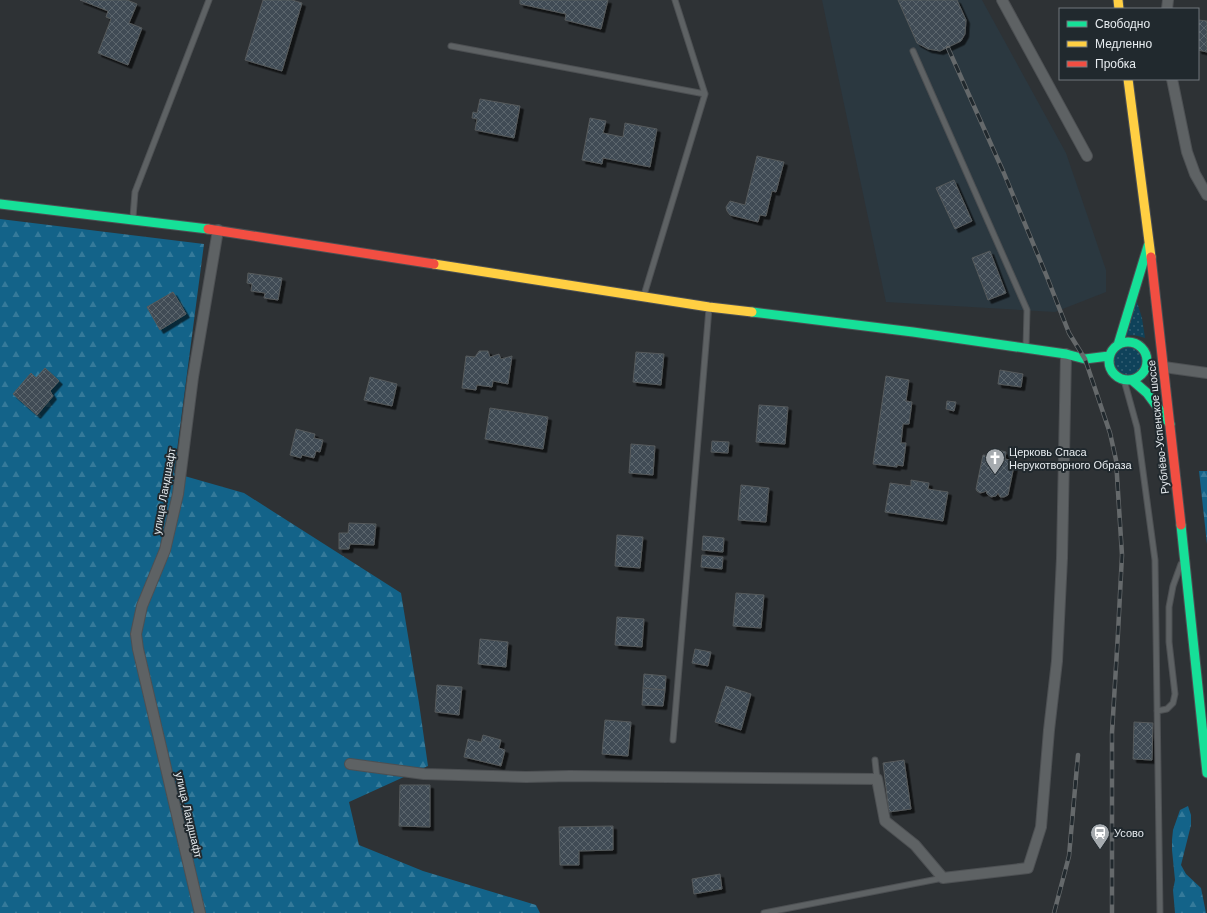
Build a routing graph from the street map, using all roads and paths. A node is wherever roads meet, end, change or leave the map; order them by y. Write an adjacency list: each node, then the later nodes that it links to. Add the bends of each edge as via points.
1 (210, 0): 12 (lane, via 135,192)
2 (674, 0): 8 (lane)
3 (1003, 0): 9 (street)
4 (451, 46): 8 (lane)
5 (913, 51): 18 (lane, via 1027,310)
6 (1128, 80): 14 (street, Рублёво-Успенское шоссе)
7 (1172, 80): 10 (street, via 1186,152)
8 (705, 94): 15 (lane)
9 (1087, 156)
10 (1207, 195)
11 (0, 204): 12 (street)
12 (133, 219): 13 (street)
13 (218, 230): 15 (street); 34 (street, улица Ландшафт, via 192,377 178,494 165,550 142,606 136,634)
14 (1149, 241): 17 (street); 22 (street, Рублёво-Успенское шоссе)
15 (644, 298): 16 (street)
16 (709, 307): 18 (street); 28 (lane)
17 (1118, 345): 20 (street); 21 (street, via 1131,342 1138,345 1146,356)
18 (1026, 348): 19 (street)
19 (1066, 354): 20 (street, via 1086,359); 33 (street, via 1057,661 1048,732 1041,827 1028,868)
20 (1109, 356): 24 (street, via 1111,371 1117,377)
21 (1147, 363): 22 (street); 24 (street, via 1139,377)
22 (1164, 367): 23 (street); 25 (street, Рублёво-Успенское шоссе)
23 (1207, 373)
24 (1128, 380): 25 (street, via 1147,393); 27 (lane, via 1155,560)
25 (1170, 425): 26 (street, Рублёво-Успенское шоссе)
26 (1184, 554): 27 (lane, via 1169,607 1169,642 1175,694 1173,704); 31 (street, Рублёво-Успенское шоссе)
27 (1158, 711): 36 (lane)
28 (673, 740)
29 (875, 760): 32 (lane)
30 (350, 764): 32 (street, via 424,774 526,777)
31 (1207, 773)
32 (877, 779): 33 (street, via 885,821 915,845)
33 (943, 878): 35 (lane)
34 (200, 913)
35 (764, 913)
36 (1160, 913)

